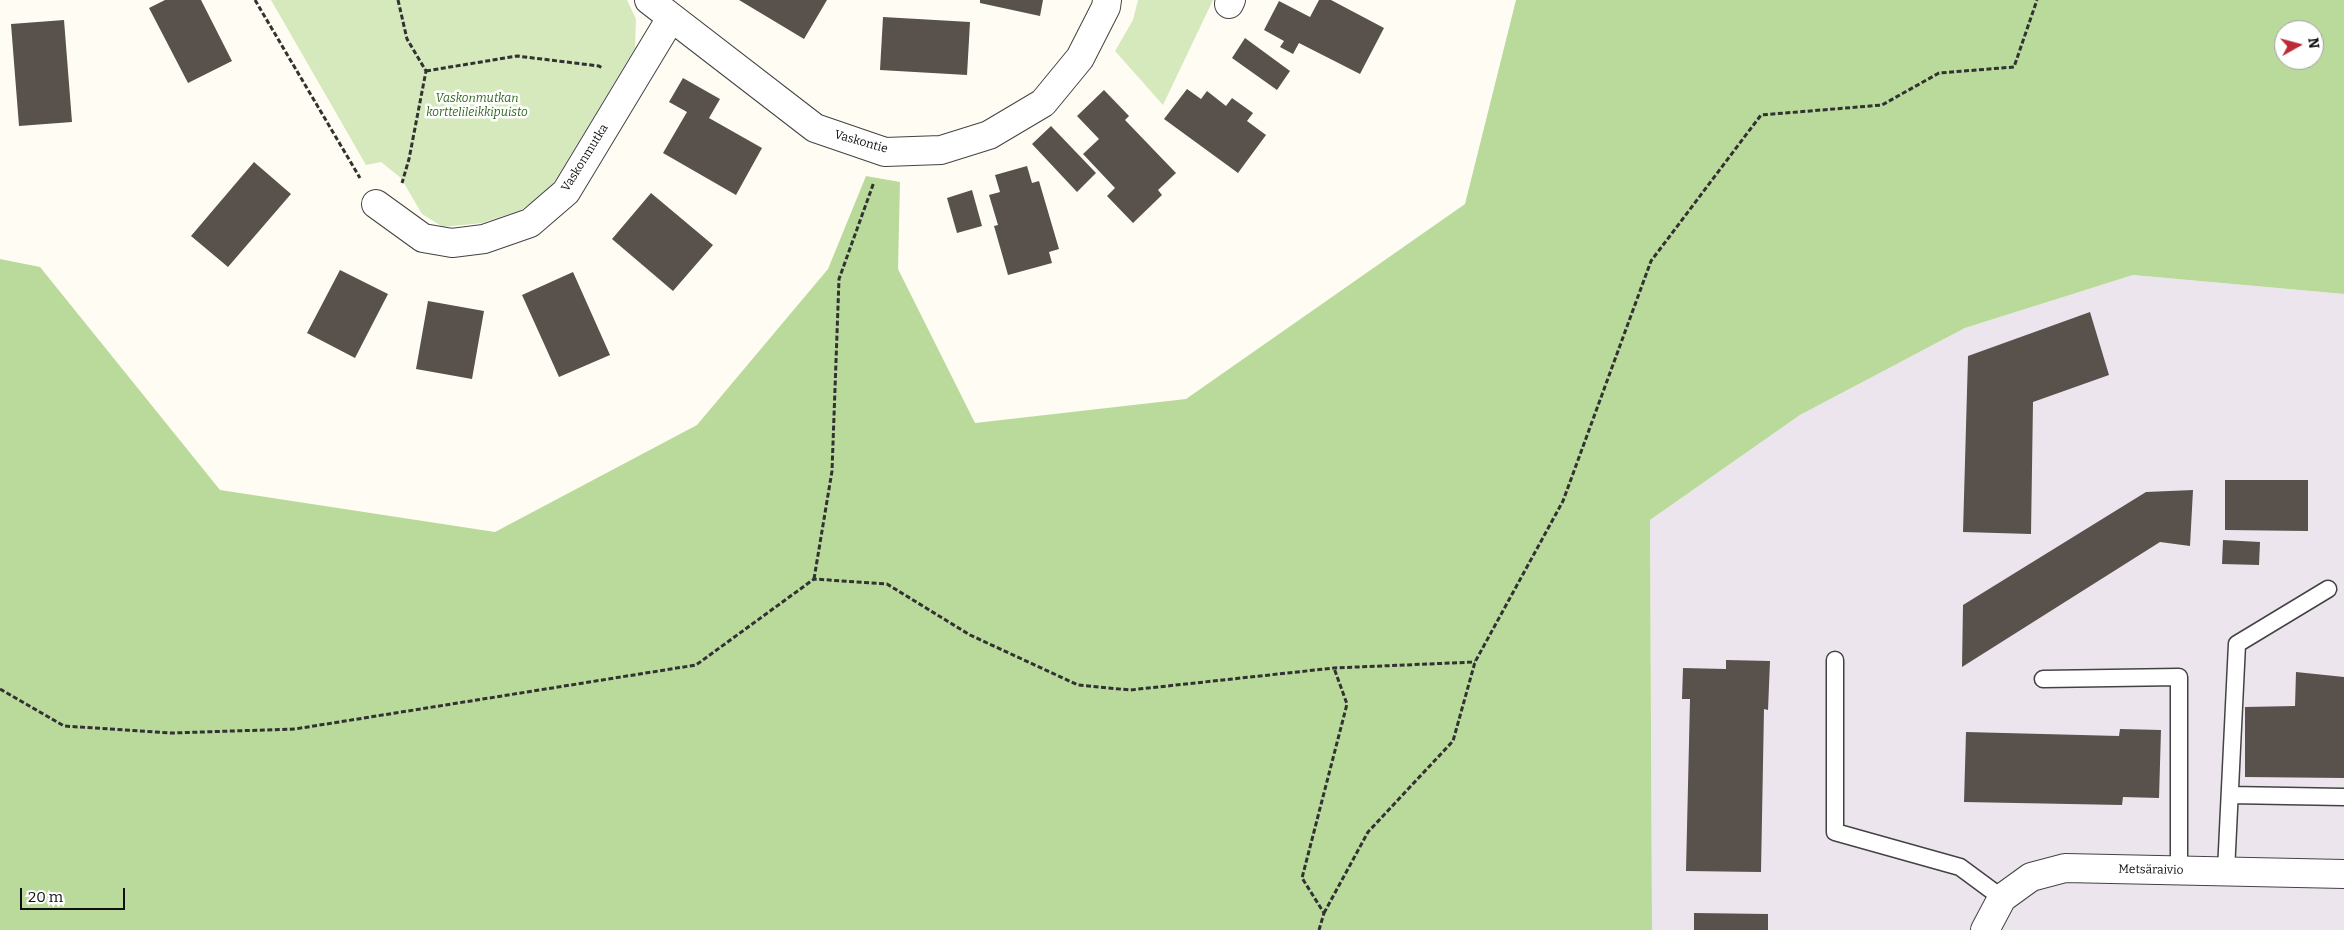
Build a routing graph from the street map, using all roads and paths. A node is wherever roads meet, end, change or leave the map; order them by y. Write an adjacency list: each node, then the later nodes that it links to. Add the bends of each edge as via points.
1 (255, 0): 10 (path)
2 (398, 0): 7 (path, via 407,39)
3 (650, 0): 6 (street, Vaskontie)
4 (1107, 0): 9 (street, Vaskontie, via 1080,58 1043,103 989,134 941,150)
5 (2037, 0): 14 (path, via 2014,67 1939,73 1882,105 1761,115 1651,261 1563,501)
6 (671, 18): 8 (street, Vaskonmutka); 9 (street, Vaskontie, via 815,128)
7 (426, 71): 8 (path, via 517,56 598,66); 10 (path, via 409,159)
8 (628, 89): 10 (street, Vaskonmutka, via 566,192 530,223 484,239 452,243 423,238)
9 (885, 152): 11 (path, via 838,278 832,471)
10 (384, 210)
11 (814, 579): 15 (path, via 887,584 970,636 1078,685 1130,690); 17 (path, via 696,665 295,729 171,733 64,726)
12 (2328, 589): 18 (lane, via 2237,644)
13 (1835, 660): 23 (lane, via 1835,832 1960,867)
14 (1475, 662): 15 (path); 24 (path, via 1454,741 1368,832)
15 (1334, 668): 24 (path, via 1347,704 1302,878)
16 (2043, 679): 20 (lane, via 2179,677)
17 (0, 689)
18 (2230, 796): 19 (lane); 21 (lane)
19 (2344, 797)
20 (2179, 870): 21 (street, Metsäraivio); 23 (street, Metsäraivio, via 2065,868 2031,877)
21 (2226, 871): 22 (street, Metsäraivio)
22 (2344, 874)
23 (2002, 898): 26 (street, Metsäraivio)
24 (1324, 913): 25 (path)
25 (1319, 930)
26 (1985, 930)

